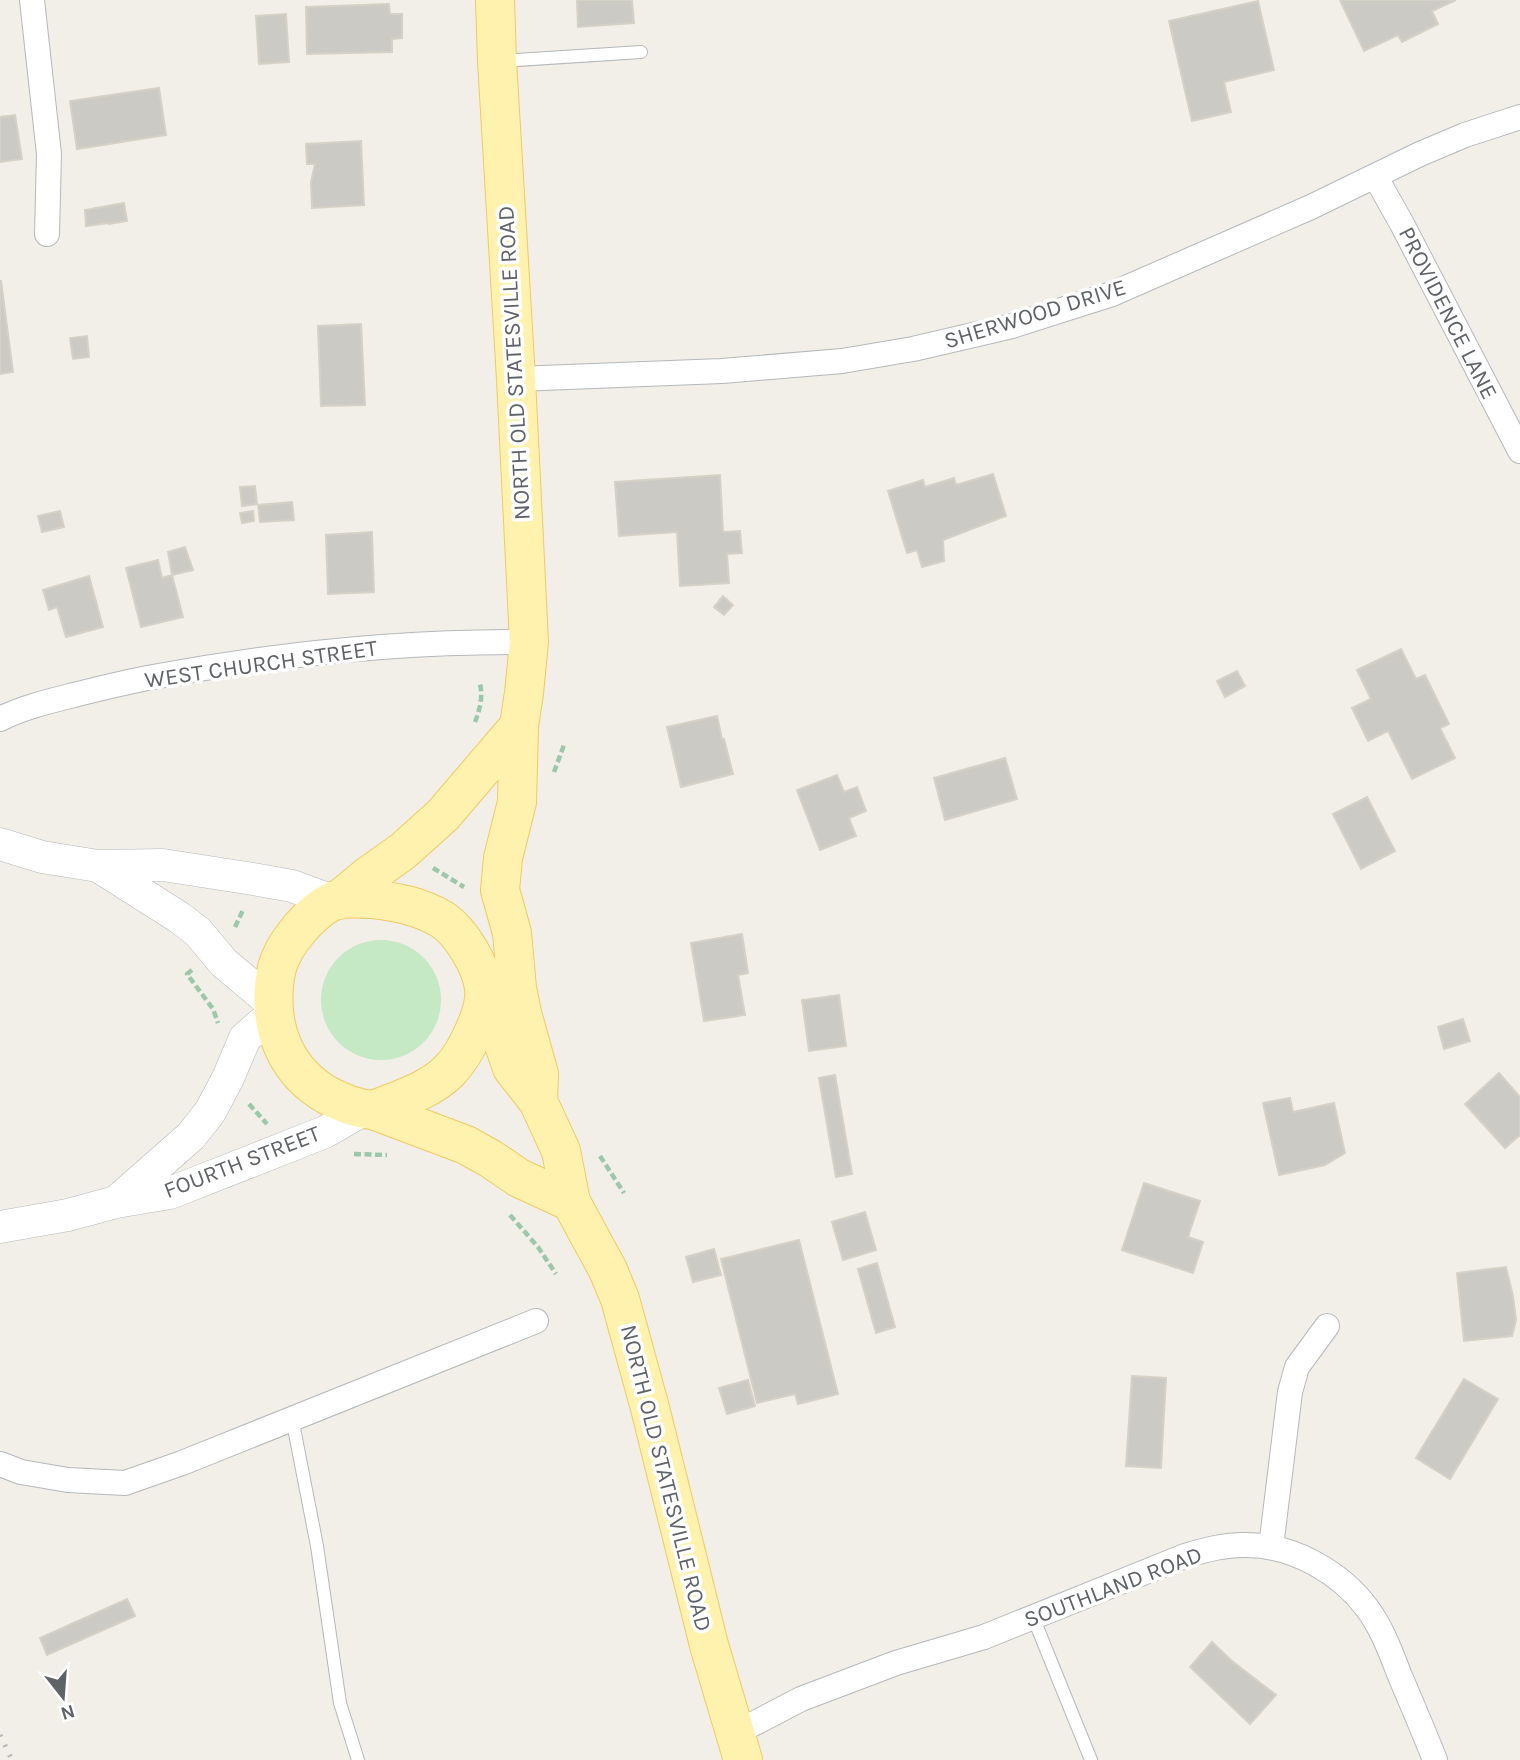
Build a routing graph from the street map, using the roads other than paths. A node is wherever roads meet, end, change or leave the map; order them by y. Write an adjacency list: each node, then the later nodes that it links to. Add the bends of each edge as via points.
1 (32, 0): 7 (street, via 50,154)
2 (495, 0): 4 (main road, NORTH OLD STATESVILLE ROAD)
3 (641, 52): 4 (lane)
4 (497, 61): 8 (main road, NORTH OLD STATESVILLE ROAD)
5 (1520, 117): 6 (street, SHERWOOD DRIVE, via 1465,135)
6 (1375, 176): 8 (street, SHERWOOD DRIVE, via 1112,294 1012,326 842,361); 9 (street, PROVIDENCE LANE)
7 (47, 234)
8 (516, 379): 10 (main road, NORTH OLD STATESVILLE ROAD)
9 (1520, 451)
10 (528, 642): 11 (street, WEST CHURCH STREET, via 426,643 224,664 120,683 41,703); 12 (main road, NORTH OLD STATESVILLE ROAD)
11 (0, 719)
12 (519, 726): 15 (main road, NORTH OLD STATESVILLE ROAD, via 517,802); 16 (main road, via 443,815)
13 (0, 844): 14 (street)
14 (98, 866): 16 (street, via 163,865 292,886); 18 (street, via 198,932 224,964)
15 (498, 892): 17 (main road, NORTH OLD STATESVILLE ROAD, via 486,909); 19 (main road, NORTH OLD STATESVILLE ROAD, via 512,933 517,988 539,1074)
16 (336, 901): 17 (main road, via 401,902 429,912 460,937); 18 (main road, via 311,916 282,955)
17 (482, 981): 19 (main road, NORTH OLD STATESVILLE ROAD, via 512,1068); 20 (main road, via 481,1011 473,1035 448,1073 433,1084)
18 (273, 1009): 20 (main road, via 285,1052 299,1072 344,1104); 21 (street, FOURTH STREET, via 245,1038 210,1112 191,1136)
19 (538, 1101): 22 (main road, NORTH OLD STATESVILLE ROAD, via 561,1151)
20 (368, 1110): 21 (street, FOURTH STREET, via 325,1132 170,1193); 22 (main road, via 467,1146 519,1178)
21 (116, 1202): 23 (street, FOURTH STREET)
22 (571, 1202): 30 (main road, NORTH OLD STATESVILLE ROAD, via 620,1299)
23 (0, 1227)
24 (536, 1321): 26 (street)
25 (1327, 1326): 28 (street, via 1297,1367 1290,1392)
26 (292, 1418): 27 (street, via 125,1483 68,1480); 31 (lane, via 340,1703)
27 (0, 1464)
28 (1271, 1547): 29 (street, SOUTHLAND ROAD, via 1210,1548); 33 (street, SOUTHLAND ROAD, via 1317,1564 1368,1609 1386,1640)
29 (1033, 1617): 30 (street, SOUTHLAND ROAD, via 801,1699); 32 (lane)
30 (738, 1747)
31 (358, 1760)
32 (1091, 1760)
33 (1435, 1760)

